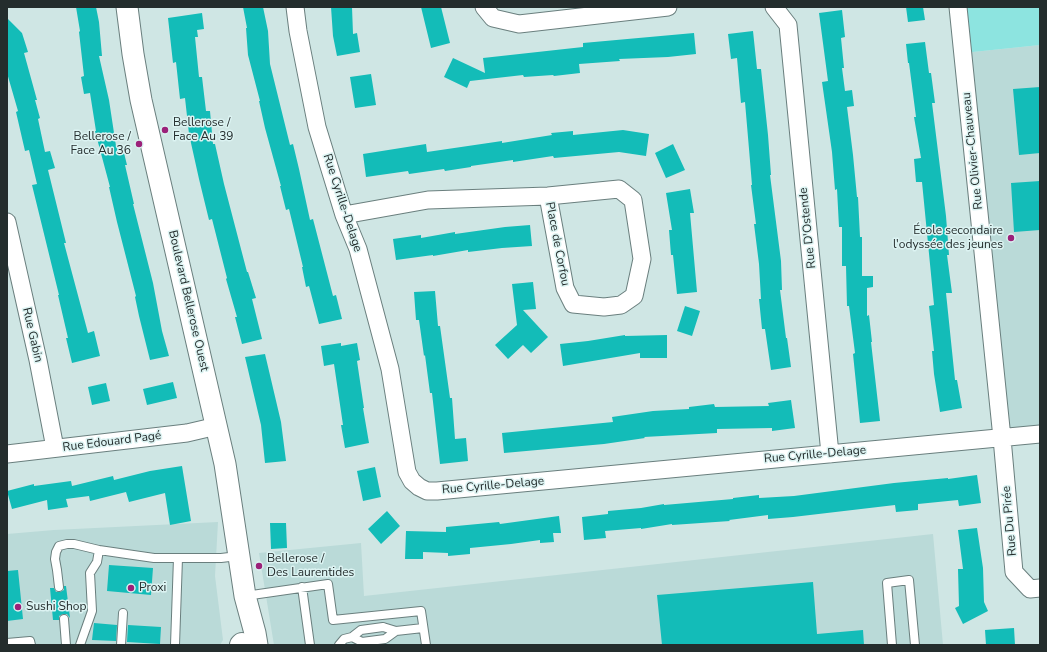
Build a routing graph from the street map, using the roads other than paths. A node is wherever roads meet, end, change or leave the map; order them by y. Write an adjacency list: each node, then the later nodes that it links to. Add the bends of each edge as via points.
1 (127, 7): 10 (street, Boulevard Bellerose Ouest, via 141,100)
2 (295, 7): 8 (street, Rue Cyrille-Delage, via 317,127)
3 (484, 7): 4 (street, via 492,18 519,24)
4 (668, 7)
5 (774, 7): 15 (street, Rue D'Ostende, via 788,25)
6 (958, 7): 12 (street, Rue Olivier-Chauveau)
7 (548, 196): 7 (street, Place de Corfou, via 565,288 573,304 604,307 621,305 634,296 642,259 633,200 619,189); 8 (street, Place de Corfou, via 428,200)
8 (344, 215): 15 (street, Rue Cyrille-Delage, via 358,249 390,369 407,472 415,484 423,489 437,492)
9 (7, 222): 13 (street, Rue Gabin)
10 (217, 426): 13 (street, Rue Edouard Pagé, via 187,433); 17 (street, Boulevard Bellerose Ouest)
11 (1040, 434): 12 (street, Rue Cyrille-Delage)
12 (1002, 438): 15 (street, Rue Cyrille-Delage); 21 (street, Rue Du Pirée, via 1014,572 1030,589)
13 (55, 448): 14 (street, Rue Edouard Pagé)
14 (7, 454)
15 (830, 454)
16 (99, 550): 18 (lane, via 154,558); 19 (lane, via 74,544 59,546 55,559); 31 (lane, via 97,562 90,573 92,611)
17 (239, 556): 18 (lane); 22 (street, Boulevard Bellerose Ouest)
18 (178, 558): 33 (lane)
19 (59, 587)
20 (302, 587): 22 (lane); 25 (lane, via 328,584 333,620 421,611); 35 (lane)
21 (1040, 588)
22 (245, 596): 34 (street, Boulevard Bellerose Ouest, via 240,618)
23 (123, 613): 32 (lane)
24 (64, 619): 30 (lane)
25 (423, 628): 26 (lane); 37 (lane)
26 (396, 631): 27 (lane, via 383,627 361,630); 27 (lane, via 385,639 362,642)
27 (352, 637): 36 (lane, via 344,639)
28 (7, 643): 29 (lane, via 30,641)
29 (31, 645)
30 (66, 645)
31 (80, 645)
32 (121, 645)
33 (175, 645)
34 (246, 645)
35 (310, 645)
36 (339, 645)
37 (426, 645)
38 (892, 645): 39 (lane, via 887,583 909,580)
39 (916, 645)

